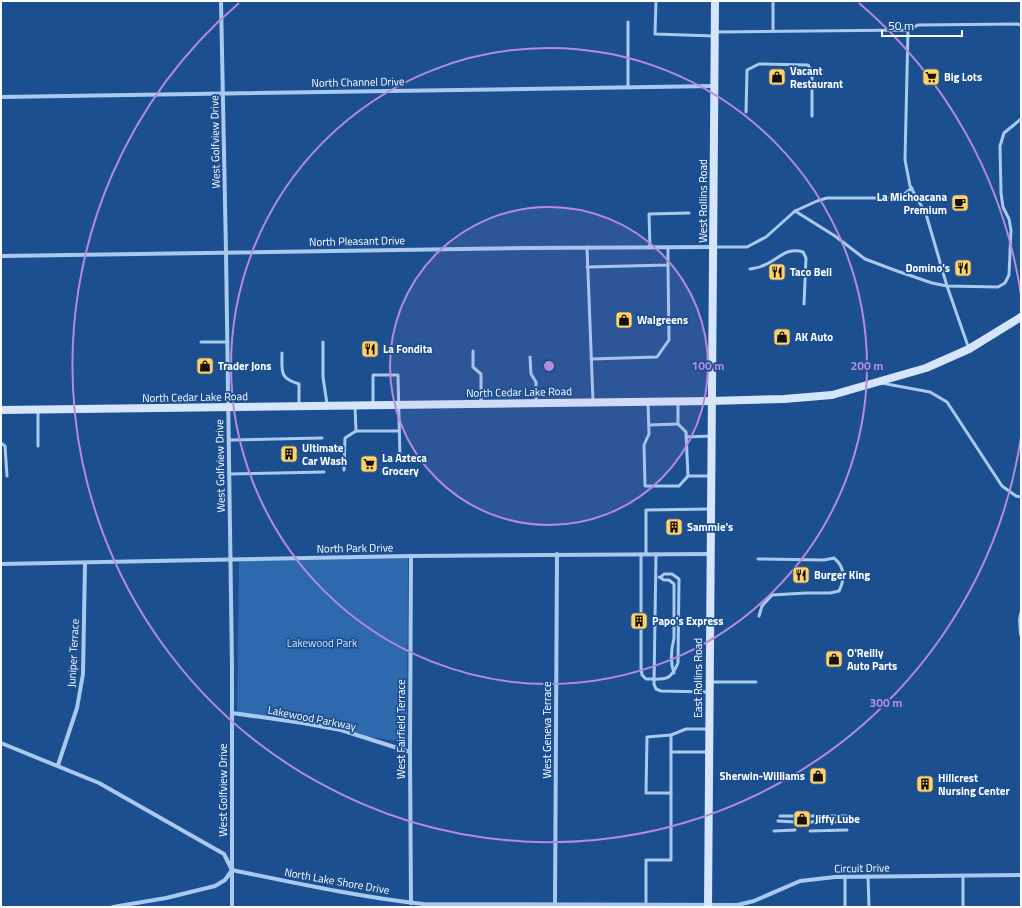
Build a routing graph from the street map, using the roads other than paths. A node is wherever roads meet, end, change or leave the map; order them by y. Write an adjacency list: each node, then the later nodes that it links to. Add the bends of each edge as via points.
1 (221, 1): 12 (street, West Golfview Drive)
2 (656, 1): 9 (lane, via 655,34)
3 (715, 1): 9 (main road, West Rollins Road)
4 (773, 1): 8 (lane)
5 (628, 22): 11 (lane)
6 (1021, 25): 7 (lane, via 918,25)
7 (908, 30): 8 (lane); 17 (lane, via 905,160)
8 (772, 31): 9 (lane)
9 (715, 34): 10 (main road, West Rollins Road)
10 (714, 86): 11 (street, North Channel Drive); 20 (main road, West Rollins Road)
11 (628, 87): 12 (street, North Channel Drive)
12 (223, 93): 13 (street, North Channel Drive); 24 (street, West Golfview Drive)
13 (1, 97)
14 (746, 112): 15 (lane, via 747,70 759,64 808,64 812,71)
15 (812, 116)
16 (1021, 119): 29 (lane, via 1004,133 1000,146 1001,193 1011,230 1009,275 1005,283 998,287)
17 (912, 188): 18 (lane, via 902,196 894,198 827,198); 29 (lane, via 926,214)
18 (796, 210): 20 (lane, via 766,237 747,247); 29 (lane, via 865,259 925,281)
19 (689, 212): 22 (lane, via 649,214)
20 (714, 246): 23 (street, North Pleasant Drive); 42 (main road, West Rollins Road)
21 (587, 247): 22 (street, North Pleasant Drive); 24 (street, North Pleasant Drive); 27 (lane)
22 (650, 247): 23 (street, North Pleasant Drive)
23 (668, 247): 26 (lane)
24 (226, 252): 25 (street, North Pleasant Drive); 33 (street, West Golfview Drive)
25 (1, 256)
26 (668, 265): 27 (lane); 39 (lane, via 669,340 657,357)
27 (587, 267): 39 (lane)
28 (750, 269): 30 (lane, via 763,266 791,250 803,252 806,258)
29 (947, 286): 35 (lane)
30 (804, 304)
31 (1021, 317): 35 (main road, North Cedar Lake Road)
32 (201, 342): 33 (lane)
33 (228, 342): 52 (street, West Golfview Drive)
34 (323, 342): 50 (lane, via 323,377)
35 (969, 349): 40 (main road, North Cedar Lake Road, via 926,368)
36 (472, 351): 46 (lane, via 473,366 480,374)
37 (282, 353): 49 (lane, via 282,373 288,381 299,384)
38 (530, 357): 45 (lane, via 531,374 536,382)
39 (591, 359): 43 (lane)
40 (875, 382): 42 (main road, North Cedar Lake Road, via 832,395); 72 (lane, via 930,392 947,402 1002,486)
41 (678, 401): 42 (main road, North Cedar Lake Road); 44 (main road, North Cedar Lake Road); 55 (lane)
42 (711, 401): 59 (main road, East Rollins Road)
43 (593, 402): 44 (main road, North Cedar Lake Road); 45 (main road, North Cedar Lake Road)
44 (648, 402): 56 (lane)
45 (536, 403): 46 (main road, North Cedar Lake Road)
46 (481, 404): 48 (main road, North Cedar Lake Road)
47 (374, 405): 48 (main road, North Cedar Lake Road); 48 (lane, via 373,375 398,375); 51 (main road, North Cedar Lake Road)
48 (398, 405): 58 (lane)
49 (300, 406): 50 (main road, North Cedar Lake Road); 52 (main road, North Cedar Lake Road)
50 (328, 406): 51 (main road, North Cedar Lake Road)
51 (355, 406): 57 (lane)
52 (228, 407): 54 (main road, North Cedar Lake Road); 62 (street, West Golfview Drive)
53 (1, 410): 54 (main road, North Cedar Lake Road)
54 (38, 410): 64 (lane)
55 (678, 424): 56 (lane); 60 (lane, via 686,432)
56 (649, 425): 70 (lane, via 649,434 644,445 645,486 679,486)
57 (356, 431): 58 (lane); 66 (lane, via 345,438)
58 (399, 431): 65 (lane)
59 (711, 436): 60 (lane); 71 (main road, East Rollins Road)
60 (686, 437): 70 (lane)
61 (322, 438): 62 (lane)
62 (229, 440): 68 (street, West Golfview Drive)
63 (1, 443): 69 (lane, via 5,446)
64 (38, 446)
65 (400, 460)
66 (344, 470)
67 (324, 472): 68 (lane)
68 (229, 474): 80 (street, West Golfview Drive)
69 (7, 476)
70 (688, 476): 71 (lane)
71 (711, 476): 73 (main road, East Rollins Road)
72 (1021, 497)
73 (710, 509): 75 (lane, via 646,510); 77 (main road, East Rollins Road)
74 (557, 554): 75 (street, North Park Drive); 78 (street, North Park Drive); 120 (street, West Geneva Terrace)
75 (643, 554): 76 (street, North Park Drive); 89 (lane, via 641,668 646,679)
76 (656, 554): 77 (street, North Park Drive); 84 (lane)
77 (710, 554): 90 (main road, East Rollins Road)
78 (411, 556): 80 (street, North Park Drive); 97 (street, West Fairfield Terrace)
79 (758, 559): 86 (lane, via 834,558 840,564 844,577 839,590 830,593 772,595 762,606)
80 (230, 560): 81 (street, North Park Drive); 93 (street, West Golfview Drive)
81 (85, 563): 82 (street, North Park Drive); 100 (street, Juniper Terrace, via 83,674 77,708)
82 (1, 564)
83 (661, 577): 84 (lane); 88 (lane, via 674,584); 88 (lane, via 664,574 672,574 679,579 678,663)
84 (655, 578): 89 (lane)
85 (1021, 614): 87 (street)
86 (759, 616)
87 (1021, 634)
88 (674, 673): 89 (lane, via 669,678)
89 (654, 679): 92 (lane, via 656,689 661,691)
90 (709, 682): 91 (lane); 92 (main road, East Rollins Road)
91 (756, 682)
92 (709, 692): 94 (main road, East Rollins Road)
93 (232, 713): 97 (street, Lakewood Parkway, via 341,730); 114 (street, West Golfview Drive)
94 (709, 729): 95 (lane, via 686,729); 99 (main road, East Rollins Road)
95 (671, 735): 98 (lane); 101 (lane, via 647,737 646,779 646,793)
96 (1, 743): 100 (street)
97 (410, 752): 119 (street, West Fairfield Terrace)
98 (671, 752): 99 (lane); 101 (lane)
99 (709, 752): 122 (main road, East Rollins Road)
100 (58, 766): 114 (street, via 99,783 224,854)
101 (671, 793): 121 (lane, via 671,860 646,860)
102 (780, 816): 103 (lane)
103 (795, 816)
104 (810, 816): 105 (lane)
105 (847, 816)
106 (778, 821): 107 (lane)
107 (795, 822)
108 (810, 822): 109 (lane)
109 (847, 822)
110 (795, 830): 112 (lane)
111 (847, 830): 113 (lane)
112 (774, 831)
113 (810, 831)
114 (232, 870): 119 (street, North Lake Shore Drive, via 330,891); 123 (street, via 225,880 215,886); 124 (street, West Golfview Drive)
115 (1021, 874): 116 (street, Circuit Drive)
116 (963, 875): 118 (street, Circuit Drive); 127 (lane)
117 (844, 876): 118 (street, Circuit Drive); 122 (street, Circuit Drive, via 800,881 754,901 737,905); 125 (lane)
118 (868, 876): 126 (lane)
119 (411, 903): 120 (street, North Lake Shore Drive)
120 (555, 905): 121 (street, North Lake Shore Drive)
121 (646, 905): 122 (street, North Lake Shore Drive)
122 (708, 906)
123 (113, 907)
124 (232, 907)
125 (845, 907)
126 (870, 907)
127 (963, 907)

